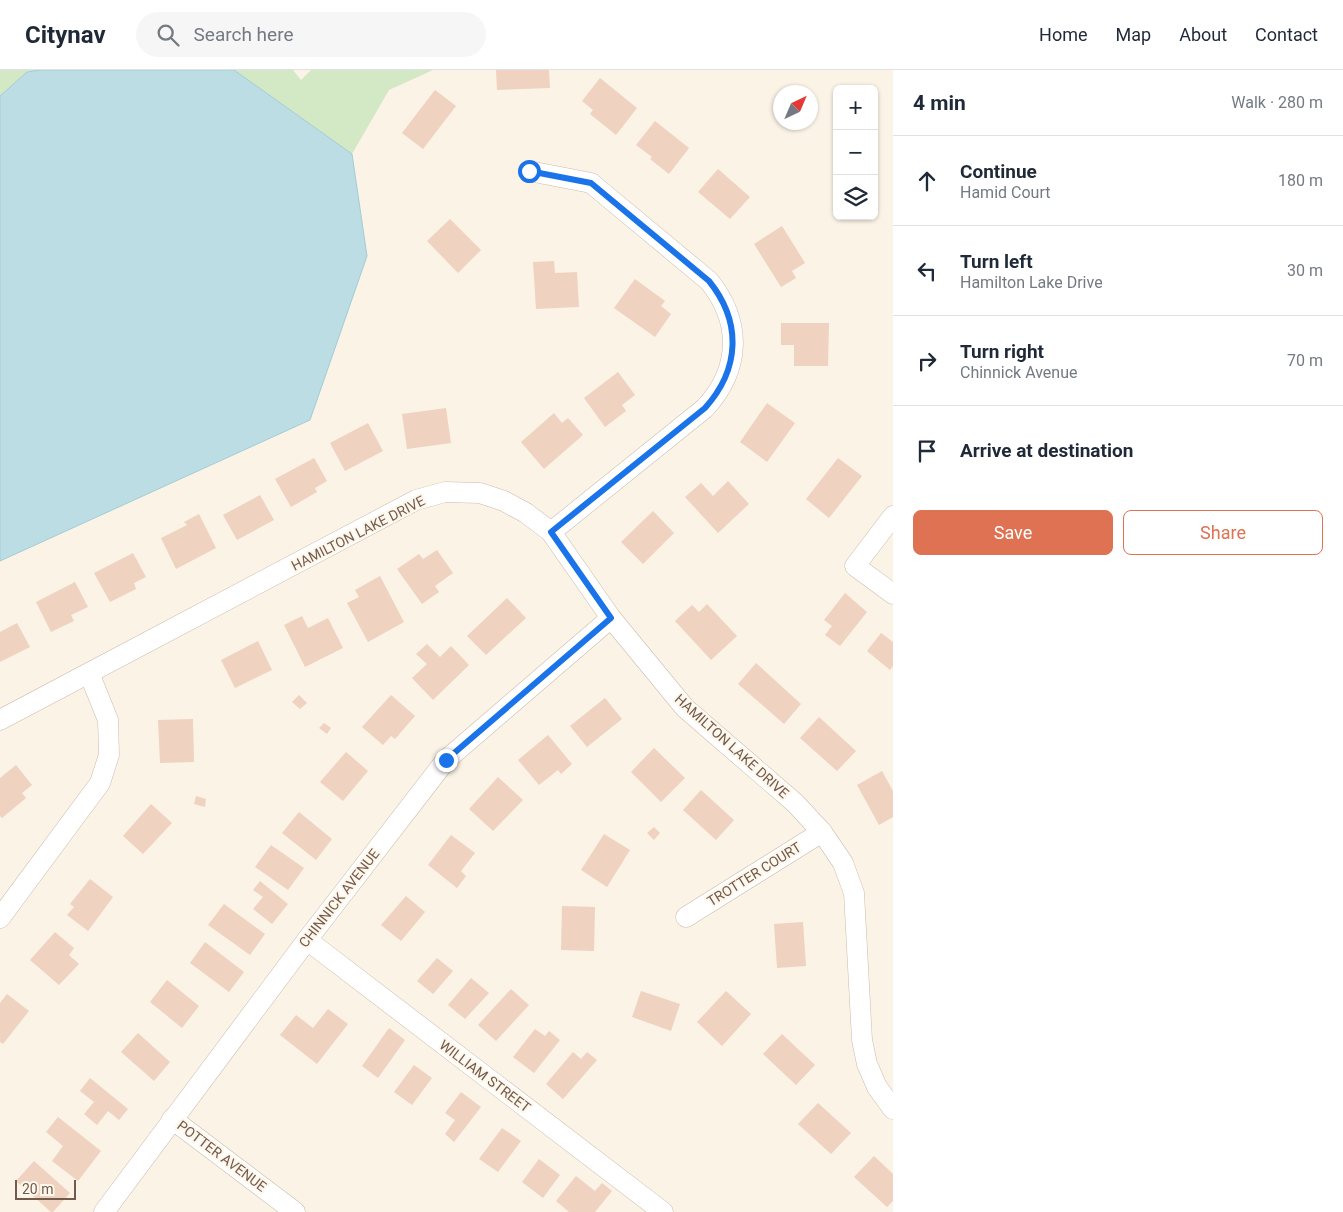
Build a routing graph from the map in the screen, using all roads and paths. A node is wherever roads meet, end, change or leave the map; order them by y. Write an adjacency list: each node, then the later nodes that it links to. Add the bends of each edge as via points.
1 (529, 171): 3 (street, via 591,183 709,281 720,294 733,336 732,358 726,378 705,408)
2 (893, 516): 4 (street, via 855,566)
3 (551, 532): 5 (street, HAMILTON LAKE DRIVE); 6 (street, HAMILTON LAKE DRIVE, via 526,513 480,493 444,492 416,500)
4 (893, 594)
5 (611, 618): 8 (street, HAMILTON LAKE DRIVE, via 685,708 795,803); 11 (street, CHINNICK AVENUE, via 446,760)
6 (89, 673): 7 (street, HAMILTON LAKE DRIVE); 10 (street, via 108,720 109,755 100,783)
7 (0, 720)
8 (822, 832): 9 (street, TROTTER COURT); 12 (street, HAMILTON LAKE DRIVE, via 843,863 854,893 862,1040 867,1064 877,1087)
9 (686, 917)
10 (0, 918)
11 (306, 940): 13 (street, CHINNICK AVENUE); 16 (street, WILLIAM STREET)
12 (893, 1109)
13 (172, 1119): 14 (street, POTTER AVENUE); 15 (street, CHINNICK AVENUE)
14 (286, 1209)
15 (104, 1212)
16 (664, 1212)

